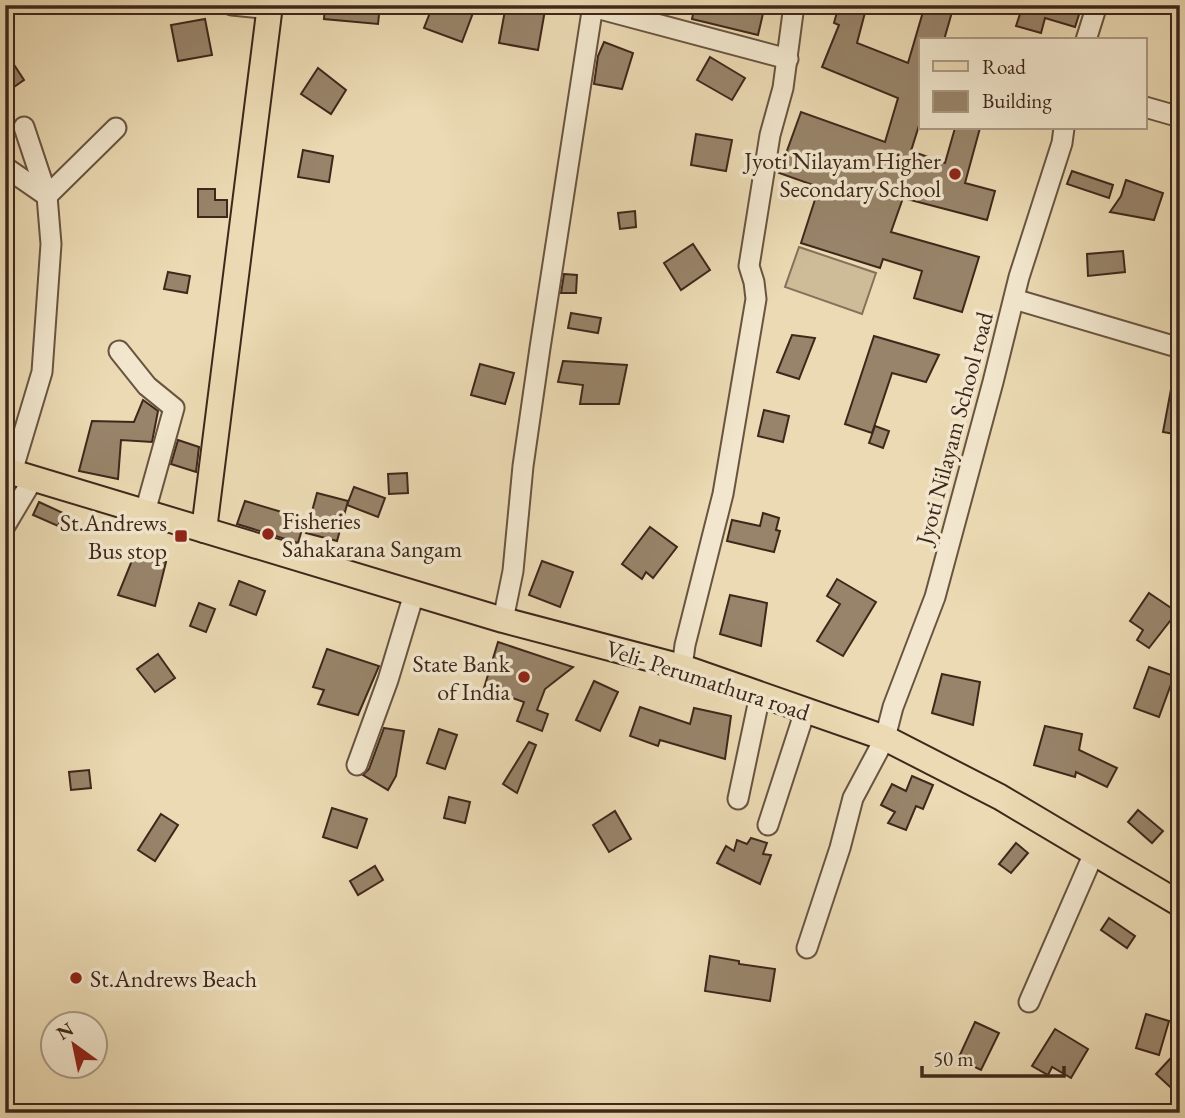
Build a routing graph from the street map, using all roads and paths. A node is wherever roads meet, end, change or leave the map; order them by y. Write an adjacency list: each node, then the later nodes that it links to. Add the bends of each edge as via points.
1 (232, 5): 5 (street)
2 (794, 5): 7 (street)
3 (1097, 5): 6 (street)
4 (591, 6): 7 (street); 23 (street, via 523,466 513,571)
5 (270, 7): 21 (main road)
6 (1087, 38)
7 (788, 60): 24 (street, via 770,135 749,266 756,299 723,494)
8 (1146, 107): 9 (street)
9 (1180, 117)
10 (24, 127): 14 (street)
11 (116, 128): 14 (street)
12 (1064, 130): 15 (street, Jyoti Nilayam School road)
13 (5, 167): 14 (street)
14 (47, 196): 18 (street, via 51,244 42,372)
15 (1014, 299): 16 (street); 27 (street, Jyoti Nilayam School road, via 935,597)
16 (1180, 348)
17 (119, 351): 19 (street, via 147,386 174,408)
18 (17, 474): 19 (main road, Veli- Perumathura road); 20 (street)
19 (145, 512): 21 (main road, Veli- Perumathura road)
20 (5, 526)
21 (204, 530): 22 (main road, Veli- Perumathura road)
22 (414, 594): 23 (main road, Veli- Perumathura road); 28 (street)
23 (502, 620): 24 (main road, Veli- Perumathura road)
24 (682, 667): 25 (main road, Veli- Perumathura road)
25 (760, 695): 26 (main road, Veli- Perumathura road); 29 (street)
26 (805, 710): 27 (main road, Veli- Perumathura road); 30 (street)
27 (885, 738): 31 (main road, Veli- Perumathura road, via 1000,797); 33 (street, Jyoti Nilayam School road, via 853,798)
28 (358, 765)
29 (738, 799)
30 (768, 825)
31 (1094, 853): 32 (main road, Veli- Perumathura road); 34 (street)
32 (1180, 904)
33 (807, 948)
34 (1029, 1002)

